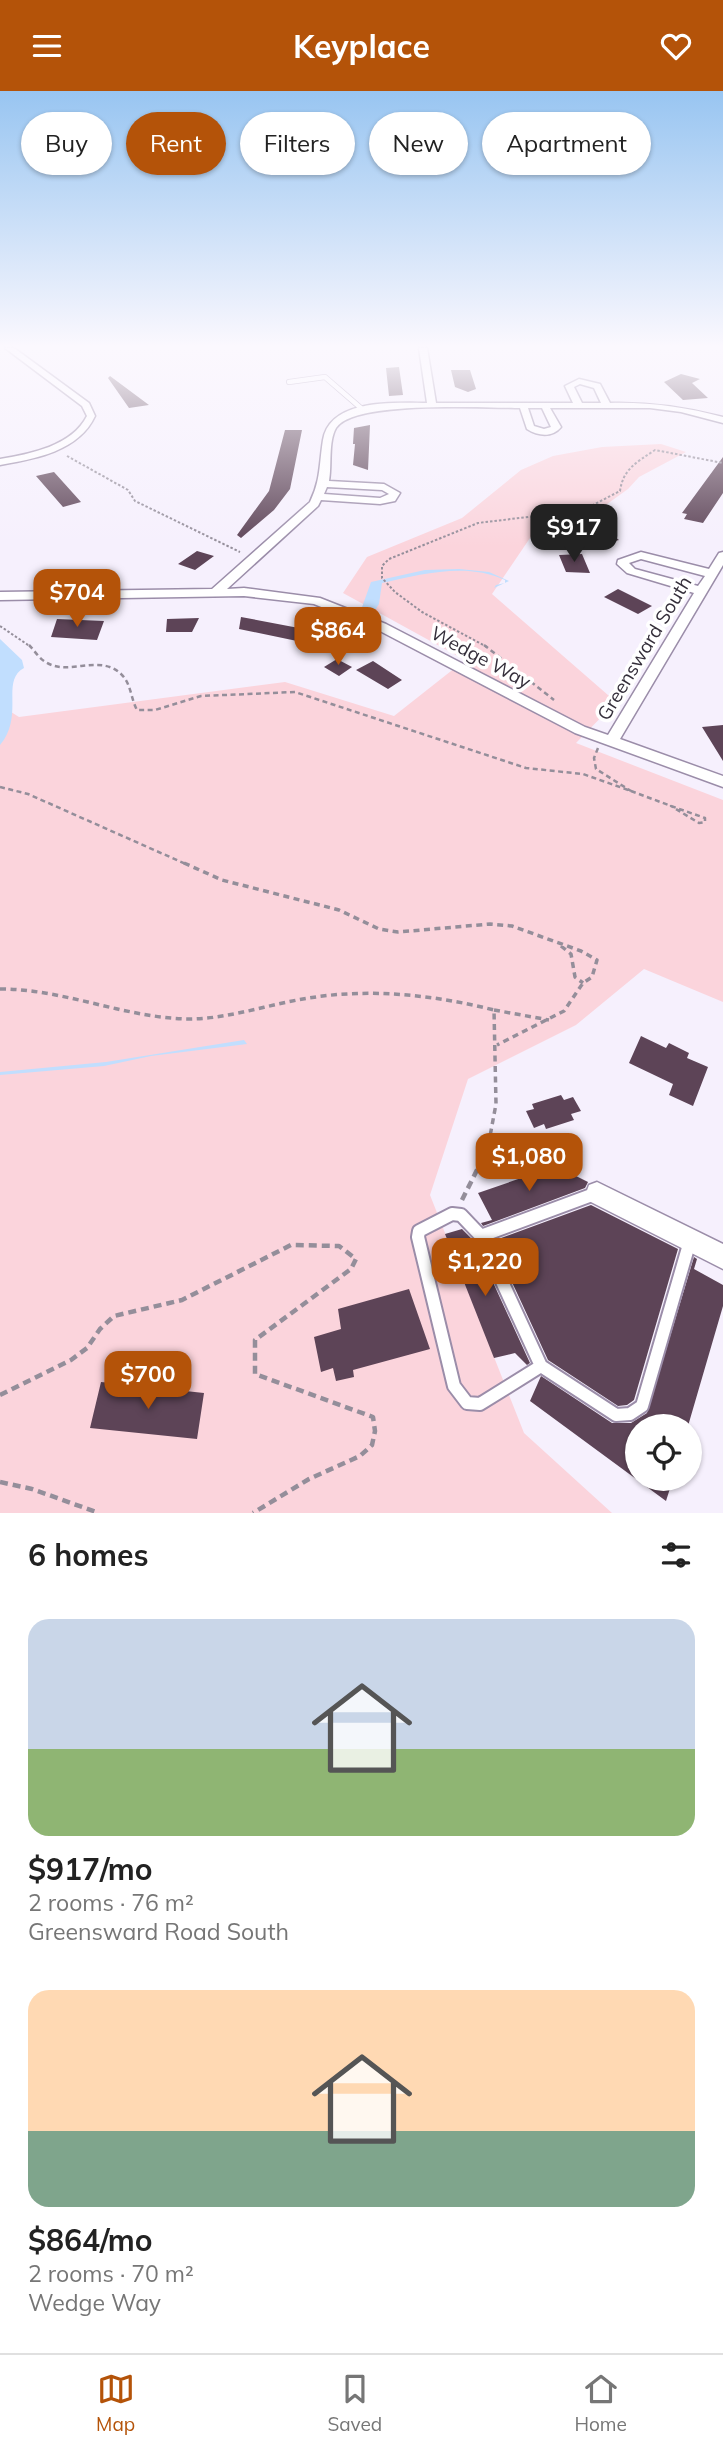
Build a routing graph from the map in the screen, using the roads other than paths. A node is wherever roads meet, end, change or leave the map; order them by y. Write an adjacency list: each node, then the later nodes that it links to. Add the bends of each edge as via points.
1 (89, 414): 5 (street, via 83,430 53,448)
2 (348, 414): 6 (street, via 330,429)
3 (526, 414): 4 (street, via 530,427 540,432 556,427)
4 (549, 414)
5 (0, 462)
6 (322, 484): 7 (street); 7 (street, via 384,487 395,493 380,501)
7 (318, 497): 11 (street)
8 (722, 557): 9 (street, Greensward South)
9 (712, 574): 10 (street, Greensward South); 10 (street, via 641,555 624,560 623,565 631,571)
10 (702, 591): 13 (street, Greensward South)
11 (215, 593): 12 (street, Wedge Way); 13 (street, Wedge Way, via 292,596 345,610)
12 (0, 596)
13 (605, 743): 14 (street, Wedge Way)
14 (723, 782)
15 (597, 1193): 16 (lane); 17 (street)
16 (481, 1236): 19 (lane); 19 (lane, via 461,1215 452,1215 423,1227 418,1237 458,1395 471,1405 480,1404)
17 (691, 1240): 18 (street); 19 (lane, via 642,1406 635,1413 616,1415)
18 (723, 1257)
19 (541, 1366)

